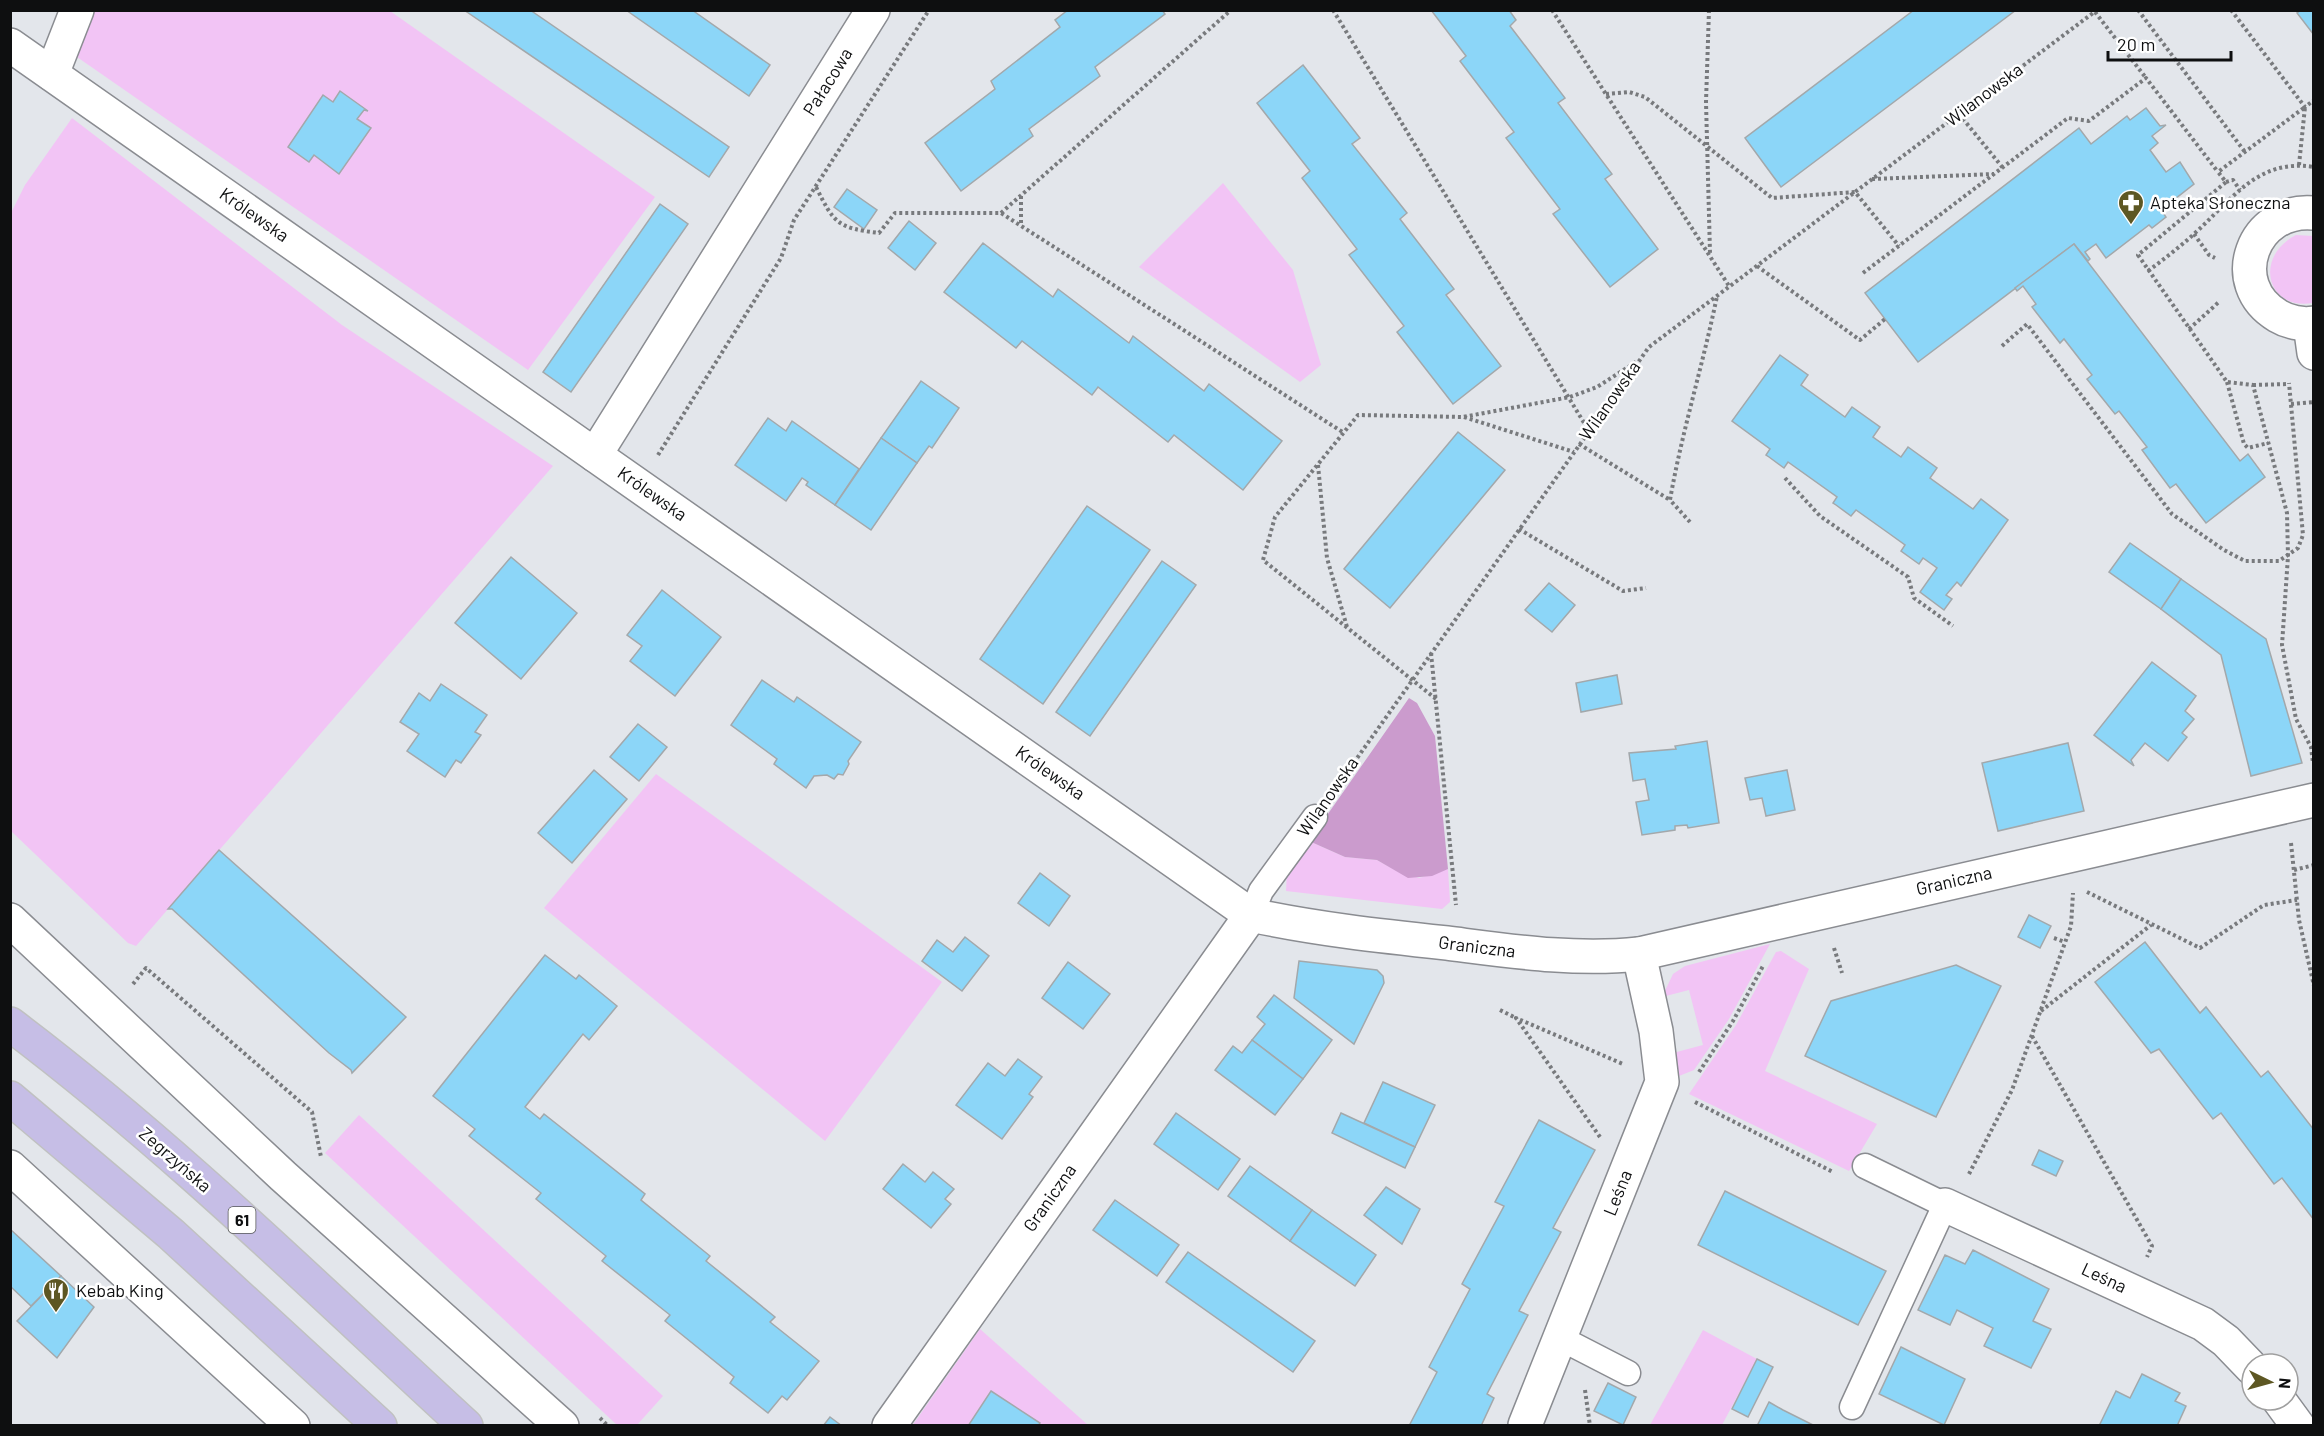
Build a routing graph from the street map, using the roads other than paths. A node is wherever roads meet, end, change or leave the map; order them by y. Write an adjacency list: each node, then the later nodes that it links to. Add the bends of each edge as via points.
1 (78, 10): 4 (street)
2 (873, 10): 7 (street, Pałacowa)
3 (10, 45): 4 (street, Królewska)
4 (52, 74): 7 (street, Królewska)
5 (2313, 213): 6 (street, via 2292,213 2272,222 2253,245 2248,267 2252,289 2265,308)
6 (2312, 333)
7 (595, 455): 10 (street, Królewska)
8 (2313, 801): 12 (street, Graniczna)
9 (1315, 817): 10 (lane, Wilanowska, via 1262,891)
10 (1251, 915): 12 (street, Graniczna, via 1311,928 1531,953 1610,957); 27 (street, Graniczna)
11 (10, 920): 26 (street, via 283,1176)
12 (1639, 954): 18 (street, Leśna, via 1658,1041 1662,1082)
13 (10, 1024): 25 (main road, Zegrzyńska / 61, via 205,1185)
14 (10, 1098): 24 (main road, via 171,1234)
15 (1865, 1166): 17 (lane)
16 (10, 1167): 23 (street)
17 (1945, 1205): 19 (street, Leśna, via 2204,1324); 21 (lane)
18 (1560, 1338): 20 (lane); 28 (street, Leśna)
19 (2240, 1356)
20 (1628, 1373)
21 (1852, 1407)
22 (2288, 1412): 29 (street)
23 (293, 1425)
24 (380, 1425)
25 (466, 1425)
26 (562, 1425)
27 (889, 1425)
28 (1525, 1425)
29 (2298, 1425)

